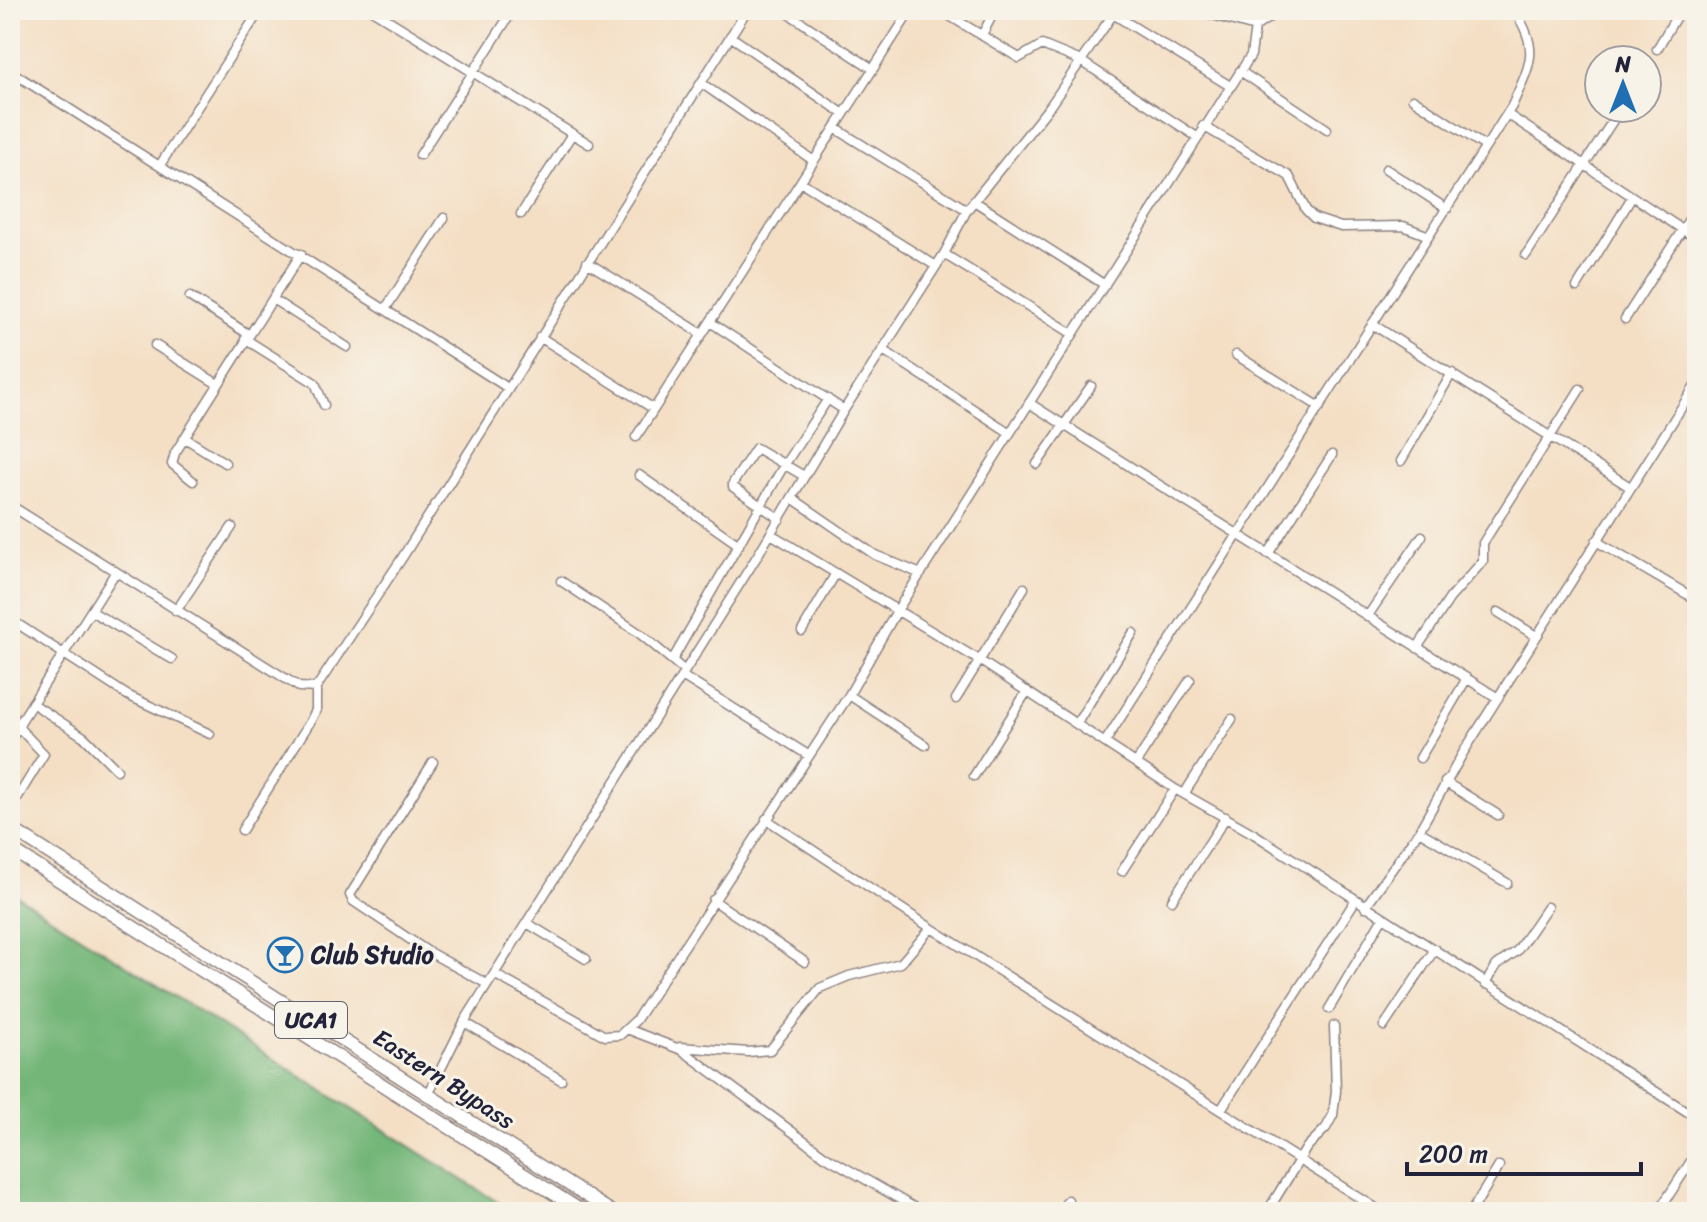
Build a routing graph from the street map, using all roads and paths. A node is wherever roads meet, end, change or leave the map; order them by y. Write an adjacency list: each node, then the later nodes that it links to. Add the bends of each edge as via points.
1 (260, 10): 40 (street)
2 (372, 10): 23 (street)
3 (513, 10): 23 (street)
4 (747, 10): 18 (street)
5 (783, 10): 21 (street)
6 (891, 10): 15 (street)
7 (911, 10): 15 (street)
8 (940, 10): 17 (street)
9 (995, 10): 17 (street)
10 (1195, 10): 16 (street)
11 (1280, 10): 16 (street)
12 (1514, 10): 29 (street, via 1529,32 1531,63)
13 (1680, 10): 19 (street)
14 (1115, 12): 20 (street); 26 (street)
15 (904, 19): 21 (street)
16 (1255, 27): 24 (street, via 1254,47)
17 (982, 35): 20 (street, via 1019,58 1042,45)
18 (730, 36): 25 (street); 28 (street)
19 (1660, 44)
20 (1081, 61): 35 (street); 45 (street)
21 (873, 69): 28 (street)
22 (10, 71): 40 (street)
23 (473, 71): 34 (street); 38 (street)
24 (1240, 71): 26 (street); 33 (street)
25 (701, 83): 39 (street); 57 (street)
26 (1230, 86): 31 (street)
27 (1413, 99): 37 (street)
28 (844, 114): 32 (street)
29 (1507, 114): 37 (street); 41 (street)
30 (1612, 124): 41 (street)
31 (1203, 126): 35 (street); 52 (street, via 1289,176 1314,218 1341,227 1403,226)
32 (835, 128): 39 (street); 48 (street)
33 (1327, 129)
34 (572, 134): 36 (street); 49 (street)
35 (1197, 137): 59 (street)
36 (589, 144)
37 (1486, 147): 47 (street)
38 (420, 155)
39 (814, 161): 43 (street)
40 (160, 165): 54 (street)
41 (1581, 165): 44 (street); 56 (street)
42 (1386, 169): 47 (street)
43 (801, 182): 58 (street); 65 (street)
44 (1632, 197): 51 (street); 60 (street)
45 (974, 201): 48 (street); 59 (street)
46 (1697, 207): 51 (street)
47 (1447, 209): 52 (street)
48 (967, 210): 55 (street)
49 (521, 214)
50 (444, 218): 63 (street)
51 (1683, 229): 53 (street); 64 (street)
52 (1429, 236): 66 (street)
53 (1697, 239)
54 (301, 254): 62 (street); 63 (street)
55 (944, 254): 58 (street); 68 (street)
56 (1526, 255)
57 (587, 262): 67 (street); 70 (street)
58 (936, 266): 73 (street)
59 (1105, 285): 68 (street)
60 (1577, 287)
61 (190, 297): 69 (street)
62 (274, 300): 69 (street); 72 (street)
63 (386, 308): 79 (street)
64 (1625, 319)
65 (710, 322): 67 (street); 81 (street)
66 (1372, 324): 75 (street); 84 (street)
67 (702, 334): 85 (street)
68 (1073, 334): 82 (street)
69 (246, 337): 76 (street); 83 (street, via 315,383)
70 (540, 337): 79 (street); 85 (street)
71 (155, 345): 76 (street)
72 (347, 347)
73 (883, 350): 86 (street); 88 (street)
74 (1236, 355): 84 (street)
75 (1452, 373): 91 (street); 93 (street)
76 (216, 383): 90 (street)
77 (1697, 383): 100 (street)
78 (1091, 386): 87 (street)
79 (508, 388): 135 (street)
80 (1580, 389): 91 (street)
81 (828, 399): 86 (street); 95 (street)
82 (1029, 403): 87 (street); 88 (street)
83 (324, 405)
84 (1320, 407): 107 (street)
85 (654, 409): 89 (street)
86 (844, 410): 98 (street)
87 (1064, 425): 96 (street); 107 (street)
88 (1010, 433): 114 (street)
89 (636, 437)
90 (185, 438): 94 (street); 99 (street, via 172,464)
91 (1550, 438): 100 (street); 127 (street, via 1483,543 1483,561)
92 (1332, 455): 111 (street)
93 (1401, 461)
94 (225, 463)
95 (785, 464): 98 (street); 103 (street); 103 (street, via 756,448 733,483)
96 (1037, 464)
97 (639, 475): 110 (street)
98 (804, 476): 101 (street)
99 (193, 481)
100 (1630, 487): 109 (street)
101 (792, 498): 104 (street); 114 (street, via 875,555)
102 (10, 505): 112 (street)
103 (761, 507): 104 (street); 110 (street)
104 (780, 519): 106 (street)
105 (232, 527): 120 (street)
106 (771, 534): 113 (street); 132 (street)
107 (1238, 536): 111 (street); 146 (street)
108 (1422, 536): 122 (street)
109 (1596, 541): 117 (street); 126 (street)
110 (739, 545): 130 (street)
111 (1268, 554): 122 (street)
112 (115, 573): 119 (street); 120 (street)
113 (836, 573): 118 (street); 124 (street)
114 (921, 574): 118 (street)
115 (561, 581): 130 (street)
116 (1024, 588): 131 (street)
117 (1697, 600)
118 (898, 609): 131 (street); 137 (street)
119 (91, 611): 128 (street); 129 (street)
120 (176, 611): 135 (street, via 299,687)
121 (1498, 612): 126 (street)
122 (1367, 617): 127 (street)
123 (10, 619): 128 (street)
124 (802, 631)
125 (1133, 633): 142 (street)
126 (1536, 636): 138 (street)
127 (1417, 648): 133 (street)
128 (65, 653): 140 (street); 144 (street, via 127,695)
129 (172, 659)
130 (673, 659): 132 (street)
131 (979, 660): 136 (street); 139 (street)
132 (684, 674): 148 (street); 174 (street)
133 (1467, 678): 138 (street); 149 (street)
134 (1190, 680): 151 (street)
135 (316, 688): 161 (street, via 310,722)
136 (1027, 691): 142 (street); 153 (street)
137 (849, 695): 147 (street); 148 (street)
138 (1498, 698): 154 (street)
139 (956, 699)
140 (32, 703): 143 (street); 152 (street, via 84,737)
141 (1232, 719): 155 (street)
142 (1077, 723): 146 (street)
143 (19, 728): 145 (street); 156 (street, via 44,754)
144 (210, 734)
145 (10, 739)
146 (1105, 742): 151 (street)
147 (925, 745)
148 (808, 755): 159 (street)
149 (1420, 758)
150 (433, 762): 180 (street, via 350,895 404,936)
151 (1136, 763): 155 (street)
152 (117, 770)
153 (974, 776)
154 (1445, 782): 157 (street); 162 (street)
155 (1180, 791): 158 (street); 165 (street)
156 (10, 810)
157 (1498, 815)
158 (1226, 817): 169 (street); 170 (street)
159 (766, 819): 168 (street); 175 (street)
160 (10, 828): 164 (main road, Eastern Bypass / UCA1)
161 (242, 830)
162 (1419, 831): 167 (street); 171 (street)
163 (10, 849): 166 (main road, Eastern Bypass / UCA1)
164 (59, 860): 166 (main road); 189 (main road, Eastern Bypass / UCA1)
165 (1122, 871)
166 (49, 874): 196 (main road, Eastern Bypass / UCA1)
167 (1507, 883)
168 (713, 900): 178 (street); 186 (street)
169 (1172, 900)
170 (1355, 901): 171 (street); 190 (street)
171 (1365, 907): 173 (street)
172 (1547, 907): 181 (street, via 1517,951 1497,965)
173 (1383, 917): 176 (street); 182 (street)
174 (527, 923): 177 (street); 179 (street)
175 (931, 928): 187 (street, via 901,963 820,988 770,1050); 190 (street)
176 (1435, 949): 181 (street); 185 (street)
177 (586, 959)
178 (805, 962)
179 (494, 974): 180 (street); 186 (street, via 605,1036)
180 (487, 984): 183 (street)
181 (1485, 984): 191 (street)
182 (1329, 1009)
183 (464, 1022): 188 (street); 189 (street)
184 (1334, 1026): 193 (street, via 1333,1115)
185 (1384, 1026)
186 (627, 1029): 187 (street)
187 (675, 1047): 198 (street, via 825,1156)
188 (561, 1080)
189 (428, 1095): 197 (main road, Eastern Bypass / UCA1)
190 (1222, 1108): 193 (street)
191 (1697, 1118)
192 (1697, 1152): 203 (street)
193 (1301, 1159): 200 (street); 201 (street)
194 (1499, 1166): 202 (street)
195 (1068, 1200): 199 (street)
196 (583, 1212)
197 (612, 1212)
198 (922, 1212)
199 (1060, 1212)
200 (1267, 1212)
201 (1382, 1212)
202 (1471, 1212)
203 (1658, 1212)

